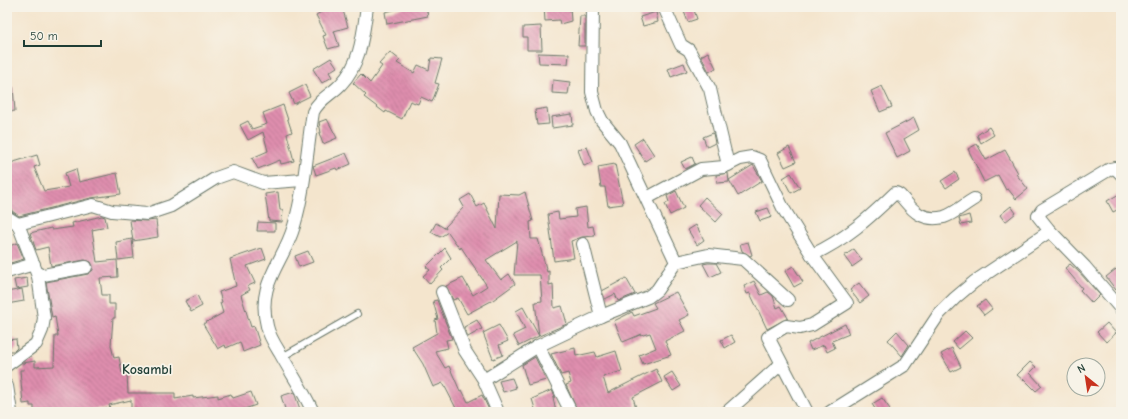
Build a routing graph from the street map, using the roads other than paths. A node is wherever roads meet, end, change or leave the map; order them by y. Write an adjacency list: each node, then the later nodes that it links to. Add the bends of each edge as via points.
1 (367, 7): 6 (street, via 363,38 355,65 349,76 316,104)
2 (593, 7): 7 (street, via 592,92 595,104 602,121 620,143)
3 (664, 7): 4 (street, via 681,45 689,50 710,89)
4 (728, 165): 7 (street, via 701,169); 13 (street, via 752,157 760,160 783,208)
5 (1121, 174): 11 (street, via 1116,168 1110,169 1042,210 1038,216)
6 (302, 180): 10 (street, via 263,183 232,172 216,178 171,206 147,214 118,212 93,206); 24 (street, via 294,226 285,251 264,293 267,327)
7 (647, 198): 14 (street)
8 (974, 199): 13 (street, via 944,217 927,217 916,213 895,193 851,233)
9 (7, 217): 10 (street)
10 (18, 224): 16 (street)
11 (1050, 231): 20 (street); 35 (street, via 974,282 955,298 939,314 905,365)
12 (584, 244): 22 (street)
13 (812, 255): 25 (street, via 847,303 812,325 796,328 786,326 770,334 768,339)
14 (676, 262): 19 (street, via 708,255 743,259); 22 (street, via 657,290 648,297)
15 (86, 267): 16 (street)
16 (36, 270): 17 (street); 26 (street, via 44,318 40,337 36,344)
17 (7, 272)
18 (442, 292): 27 (street, via 465,351)
19 (788, 300)
20 (1121, 309)
21 (357, 314): 24 (lane)
22 (601, 316): 23 (street)
23 (538, 346): 27 (street); 32 (street)
24 (282, 357): 30 (street)
25 (780, 364): 33 (street); 34 (street)
26 (7, 365)
27 (484, 380): 31 (street)
28 (7, 386): 29 (street)
29 (11, 412)
30 (313, 412)
31 (498, 412)
32 (571, 412)
33 (727, 412)
34 (807, 412)
35 (830, 412)

